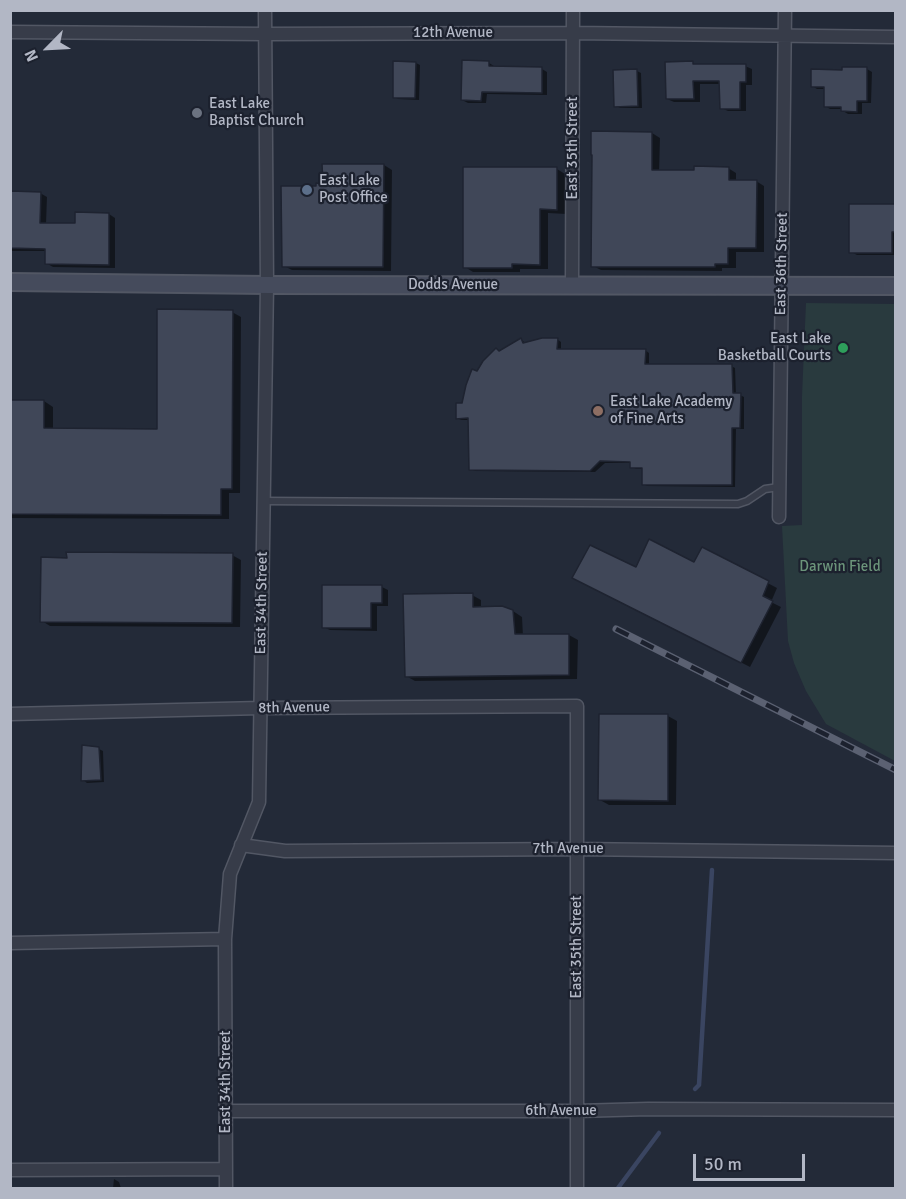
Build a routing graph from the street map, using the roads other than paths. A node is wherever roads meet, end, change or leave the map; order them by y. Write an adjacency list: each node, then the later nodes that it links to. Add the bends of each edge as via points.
1 (265, 10): 6 (street, East 34th Street)
2 (573, 10): 5 (street, East 35th Street)
3 (785, 10): 7 (street, East 36th Street)
4 (10, 32): 6 (street, 12th Avenue)
5 (574, 33): 6 (street, 12th Avenue); 7 (street, 12th Avenue); 11 (street, East 35th Street)
6 (265, 34): 10 (street, East 34th Street)
7 (785, 36): 8 (street, 12th Avenue); 12 (street, East 36th Street)
8 (896, 37)
9 (10, 282): 10 (street, Dodds Avenue)
10 (267, 285): 11 (street, Dodds Avenue); 15 (street, East 34th Street)
11 (572, 285): 12 (street, Dodds Avenue)
12 (781, 286): 13 (street, Dodds Avenue); 14 (street, East 36th Street)
13 (896, 286)
14 (779, 487): 15 (lane, via 765,489 738,504); 16 (street, East 36th Street)
15 (263, 501): 18 (street, East 34th Street)
16 (779, 517)
17 (577, 706): 18 (street, 8th Avenue); 21 (street, East 35th Street)
18 (261, 708): 19 (street, 8th Avenue); 20 (street, East 34th Street, via 259,802)
19 (10, 714)
20 (241, 845): 21 (street, 7th Avenue, via 285,851); 23 (street, East 34th Street, via 230,874)
21 (576, 849): 22 (street, 7th Avenue); 27 (street, East 35th Street)
22 (896, 853)
23 (225, 939): 24 (street); 26 (street, East 34th Street)
24 (10, 943)
25 (896, 1110): 27 (street, 6th Avenue)
26 (226, 1111): 27 (street, 6th Avenue); 28 (street, East 34th Street)
27 (577, 1111): 31 (street, East 35th Street)
28 (226, 1169): 29 (street); 30 (street, East 34th Street)
29 (10, 1170)
30 (226, 1188)
31 (577, 1188)

